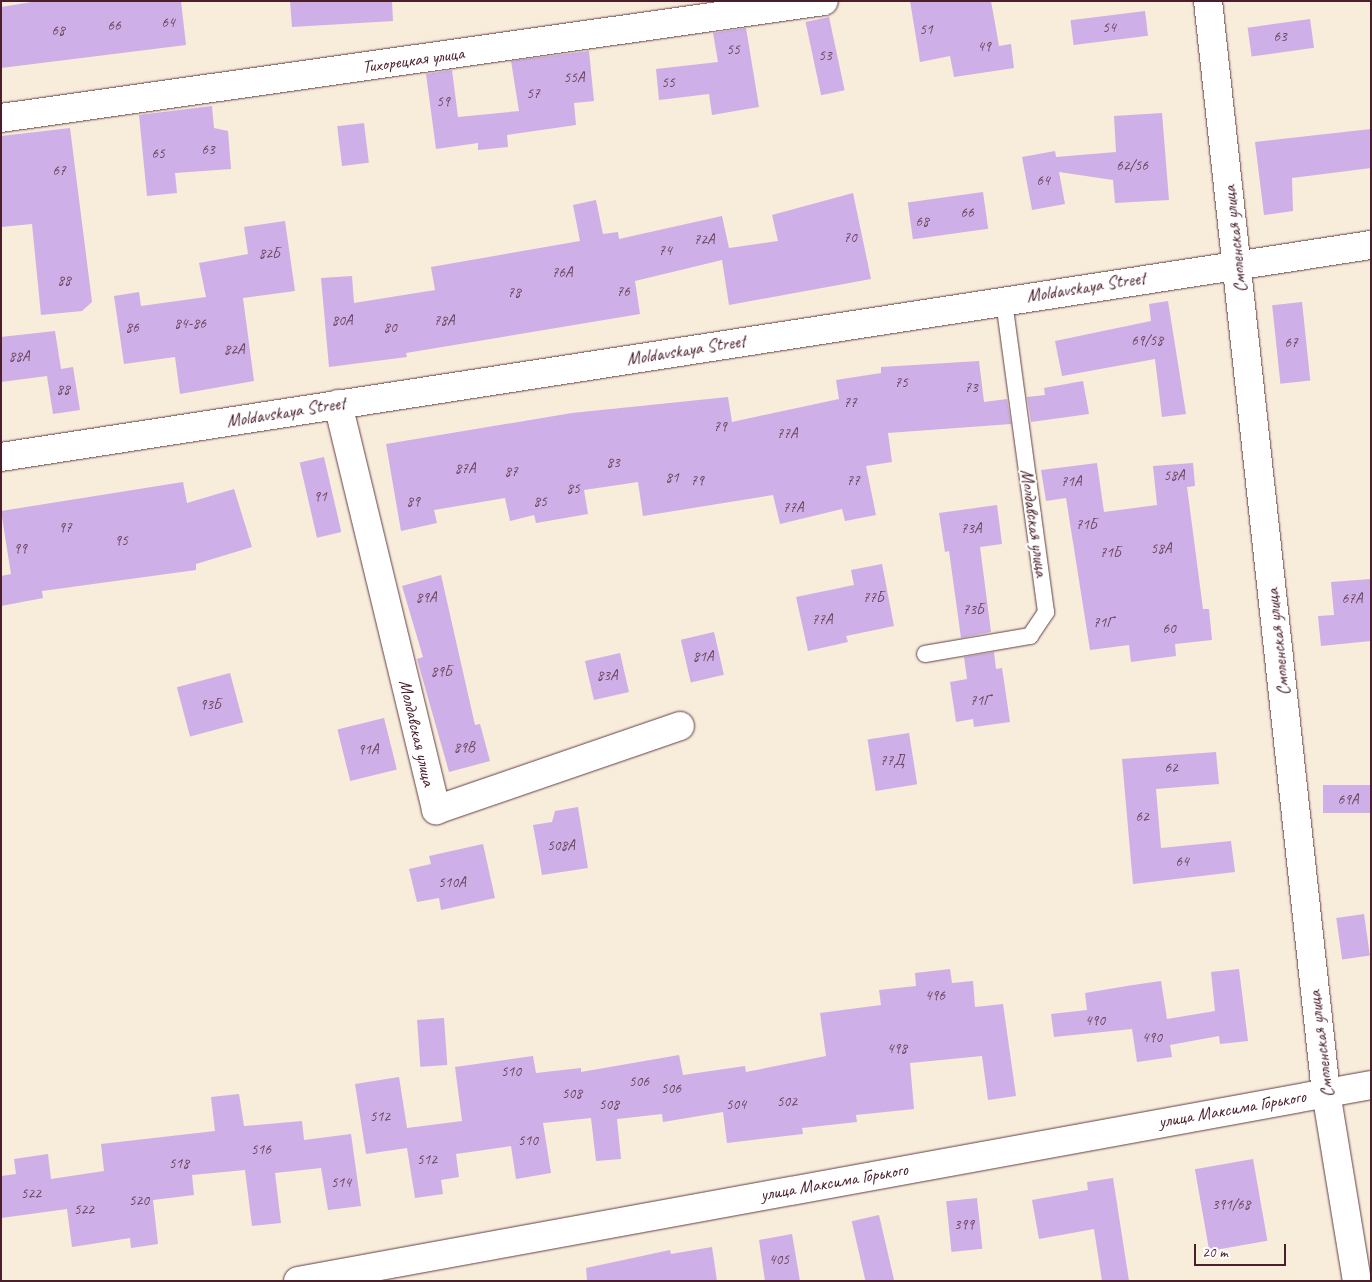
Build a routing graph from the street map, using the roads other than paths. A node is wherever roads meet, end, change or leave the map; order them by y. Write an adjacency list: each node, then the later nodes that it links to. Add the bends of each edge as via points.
1 (824, 1): 3 (street, Тихорецкая улица)
2 (1208, 1): 5 (street, Смоленская улица)
3 (1, 118)
4 (1371, 245): 5 (street, Moldavskaya Street)
5 (1238, 264): 6 (street, Moldavskaya Street); 12 (street, Смоленская улица)
6 (1004, 300): 7 (street, Moldavskaya Street); 9 (lane, Молдавская улица, via 1046,612 1030,636)
7 (338, 404): 8 (street, Moldavskaya Street); 10 (street, Молдавская улица, via 436,810)
8 (1, 457)
9 (925, 654)
10 (680, 726)
11 (1371, 1085): 12 (street, улица Максима Горького)
12 (1326, 1092): 13 (street, улица Максима Горького); 14 (street, Смоленская улица)
13 (298, 1281)
14 (1357, 1281)

